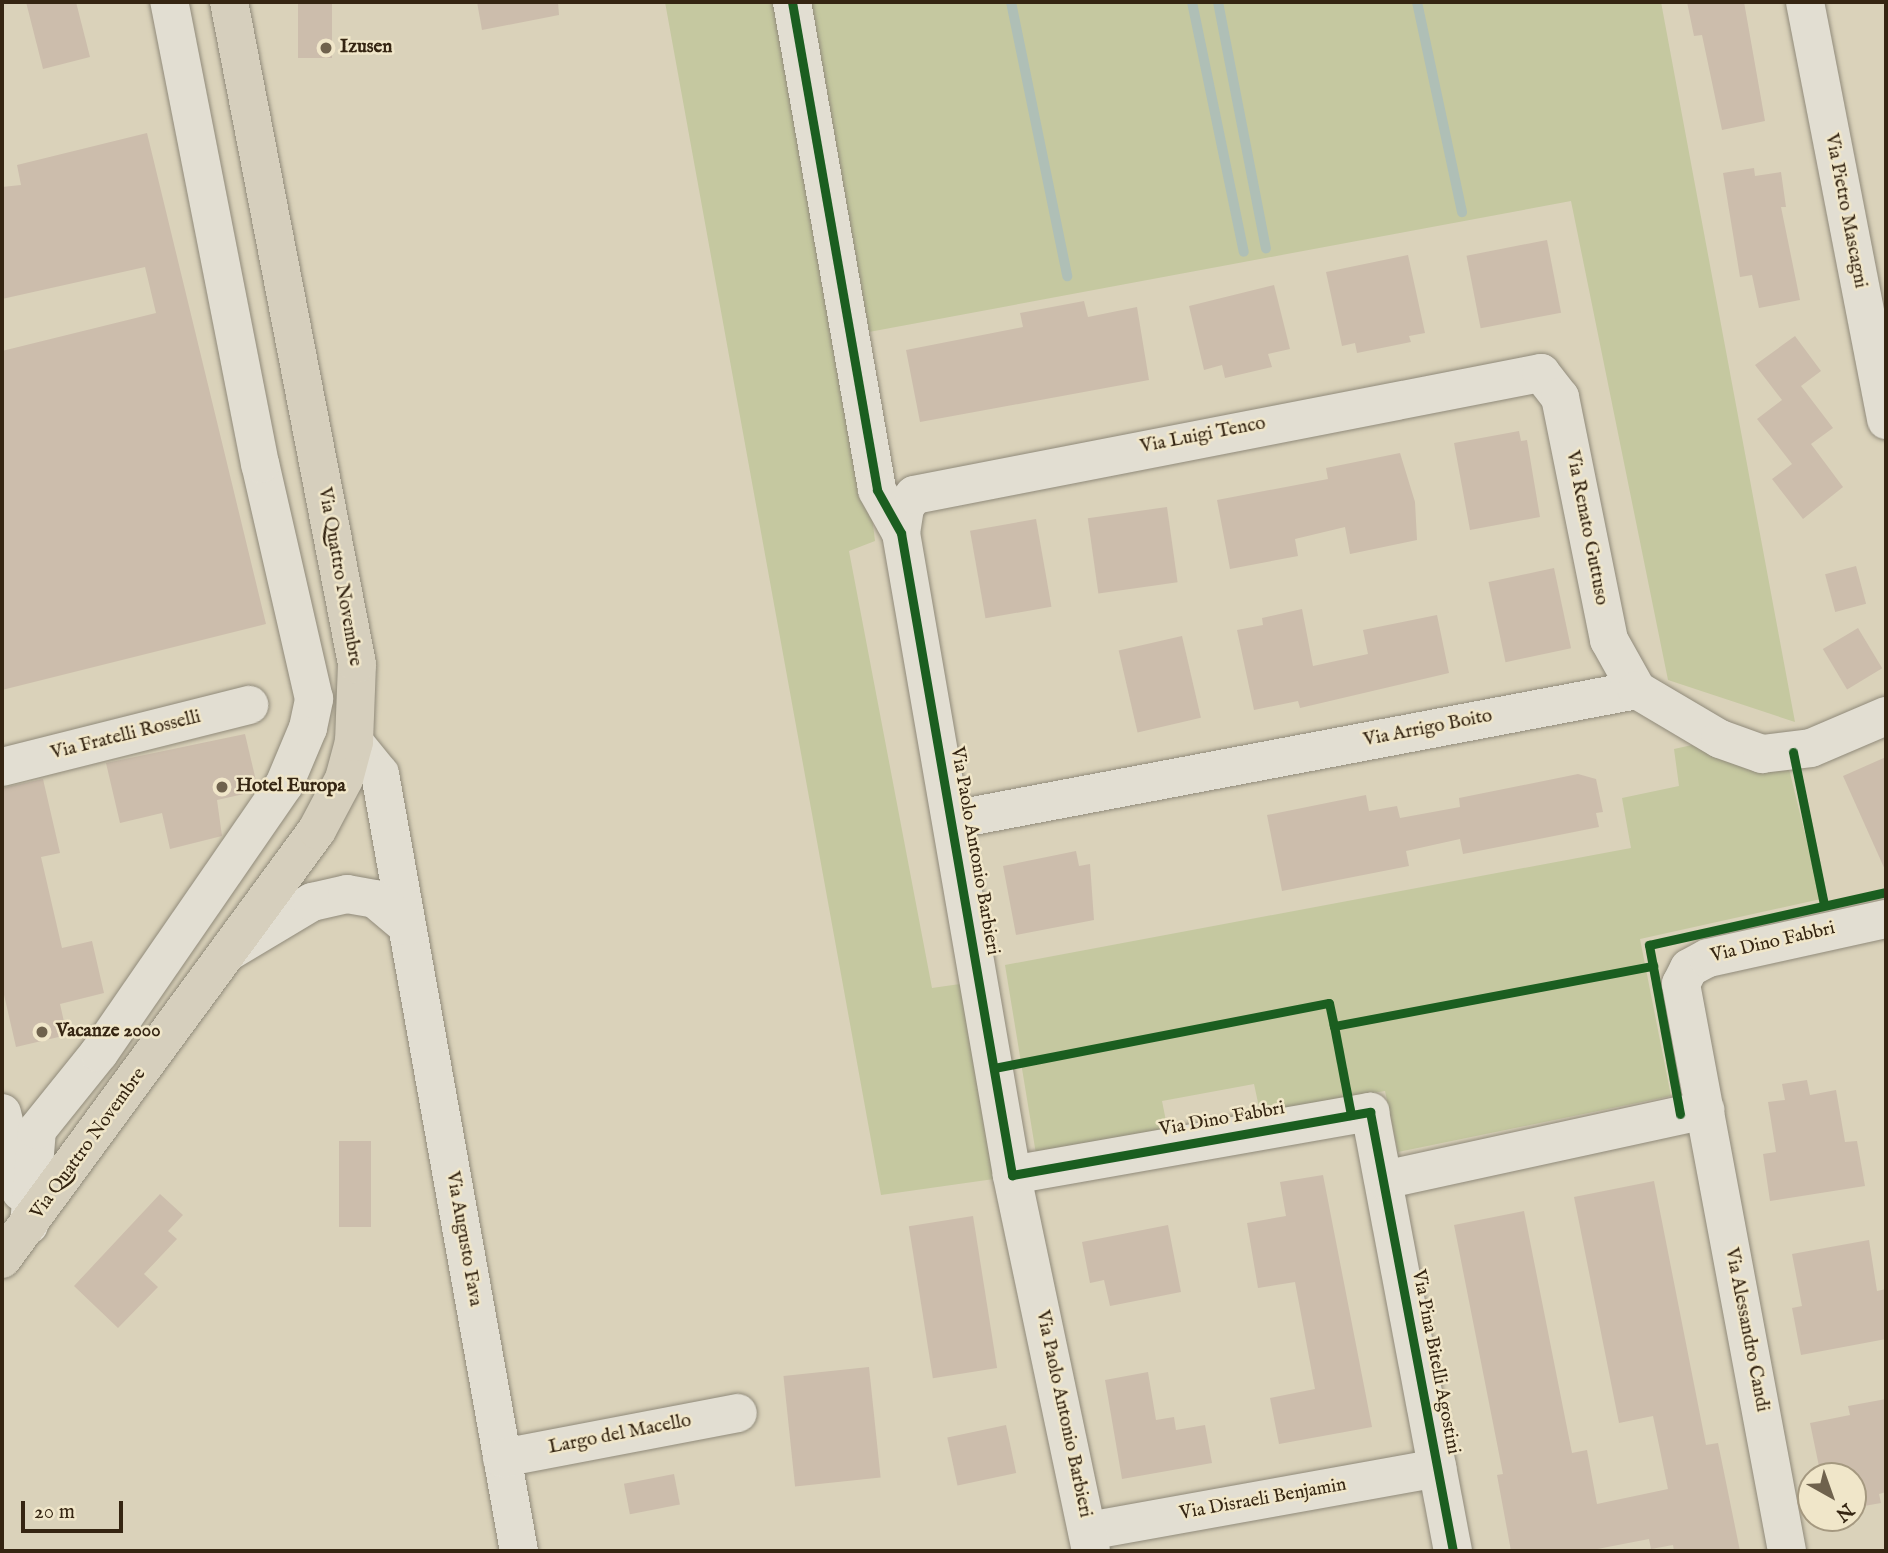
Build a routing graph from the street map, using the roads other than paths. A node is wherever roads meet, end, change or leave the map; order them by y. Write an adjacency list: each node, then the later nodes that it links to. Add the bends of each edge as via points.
1 (169, 2): 21 (street, via 260,464 314,699 284,785 99,1053 37,1130)
2 (229, 2): 11 (main road, Via Quattro Novembre, via 357,664)
3 (792, 2): 7 (street, via 877,490)
4 (1804, 2): 6 (street, Via Pietro Mascagni)
5 (1534, 372): 7 (street, Via Luigi Tenco, via 924,491 908,502); 8 (street, Via Renato Guttuso, via 1546,375 1560,397 1609,640)
6 (1886, 420)
7 (901, 533): 13 (street, Via Paolo Antonio Barbieri)
8 (1637, 690): 10 (street, via 1720,739 1762,754 1811,748); 13 (street, Via Arrigo Boito)
9 (249, 705): 12 (street, Via Fratelli Rosselli)
10 (1886, 716)
11 (355, 742): 15 (street, Via Augusto Fava, via 380,774); 16 (main road, Via Quattro Novembre, via 344,779 317,830)
12 (2, 767)
13 (951, 820): 19 (street, Via Paolo Antonio Barbieri)
14 (1886, 919): 17 (street, Via Dino Fabbri, via 1707,958 1689,968 1681,995)
15 (407, 926): 16 (street, via 375,899 347,894 312,902); 24 (street, Via Augusto Fava)
16 (228, 952): 21 (main road, Via Quattro Novembre)
17 (1705, 1110): 20 (street); 29 (street, Via Alessandro Candi)
18 (2, 1113): 21 (street)
19 (1012, 1175): 20 (street, Via Dino Fabbri, via 1370,1112); 26 (street, Via Paolo Antonio Barbieri)
20 (1384, 1180): 25 (street, Via Pina Bitelli Agostini)
21 (29, 1225): 22 (main road, Via Quattro Novembre)
22 (2, 1259)
23 (738, 1413): 24 (street, Largo del Macello)
24 (502, 1458): 27 (street, Via Augusto Fava)
25 (1437, 1468): 26 (street, Via Disraeli Benjamin); 28 (street, Via Pina Bitelli Agostini)
26 (1090, 1541)
27 (519, 1551)
28 (1453, 1551)
29 (1787, 1551)

